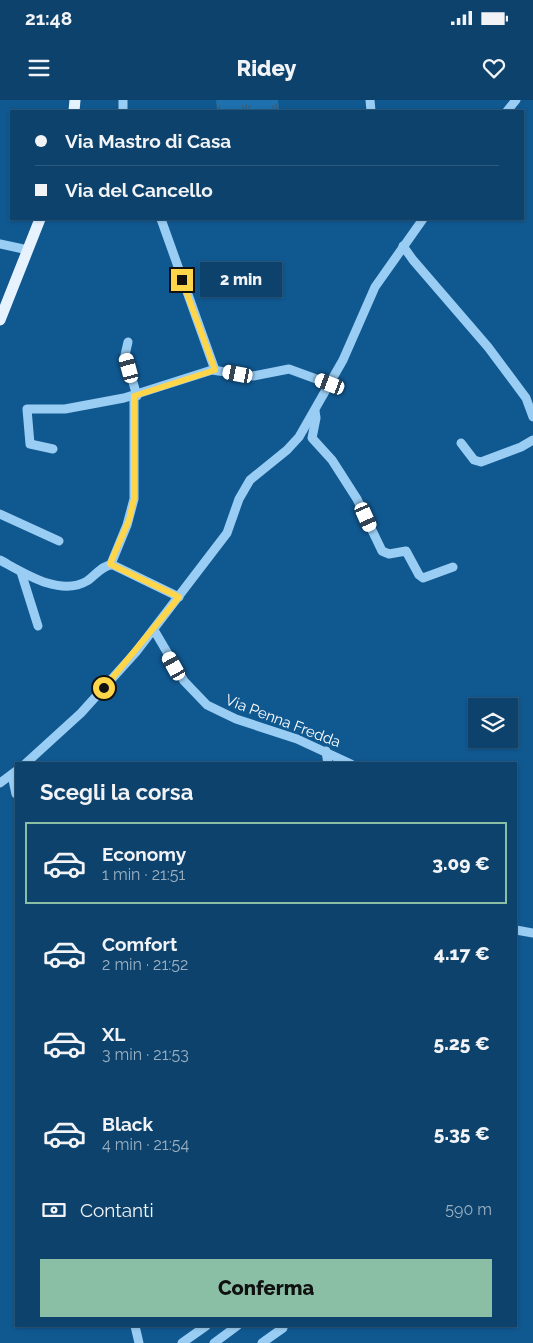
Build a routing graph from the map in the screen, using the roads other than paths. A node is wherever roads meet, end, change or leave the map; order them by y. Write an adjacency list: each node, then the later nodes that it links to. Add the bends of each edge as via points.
1 (516, 100): 2 (street)
2 (508, 110)
3 (40, 220): 8 (main road)
4 (160, 220): 11 (street)
5 (422, 220): 7 (street)
6 (0, 244): 8 (street)
7 (403, 246): 12 (street, via 375,287); 15 (street, via 488,347 526,398)
8 (28, 250): 9 (main road)
9 (0, 320)
10 (128, 342): 13 (street, via 125,355)
11 (215, 370): 12 (street, via 253,376 289,369); 13 (street)
12 (330, 384): 14 (street)
13 (135, 396): 18 (street, via 65,409 27,409 30,444); 22 (street, via 134,499 129,520)
14 (314, 411): 23 (street, via 316,418 312,438 332,460 354,494 383,552 389,554 406,550 418,575 423,578); 25 (street, via 293,443 250,480 239,499 227,533)
15 (533, 417)
16 (533, 440): 17 (street, via 480,462 473,459)
17 (461, 443)
18 (53, 449)
19 (0, 514): 20 (street)
20 (59, 541)
21 (0, 560): 24 (street)
22 (110, 564): 24 (street, via 84,582 67,587); 25 (street)
23 (453, 567)
24 (21, 572): 26 (street)
25 (179, 597): 27 (street)
26 (38, 626)
27 (154, 630): 28 (street, Via Penna Fredda, via 181,677 204,703 236,719); 29 (street, via 85,709)
28 (326, 751): 30 (street); 31 (street, Via Penna Fredda)
29 (27, 762)
30 (328, 762)
31 (347, 762)
32 (14, 773): 33 (street)
33 (0, 783)
34 (517, 930): 35 (street)
35 (533, 933)
36 (135, 1327): 40 (street)
37 (205, 1327): 41 (street)
38 (236, 1327): 42 (street)
39 (283, 1328): 43 (street)
40 (139, 1343)
41 (182, 1343)
42 (214, 1343)
43 (262, 1343)

